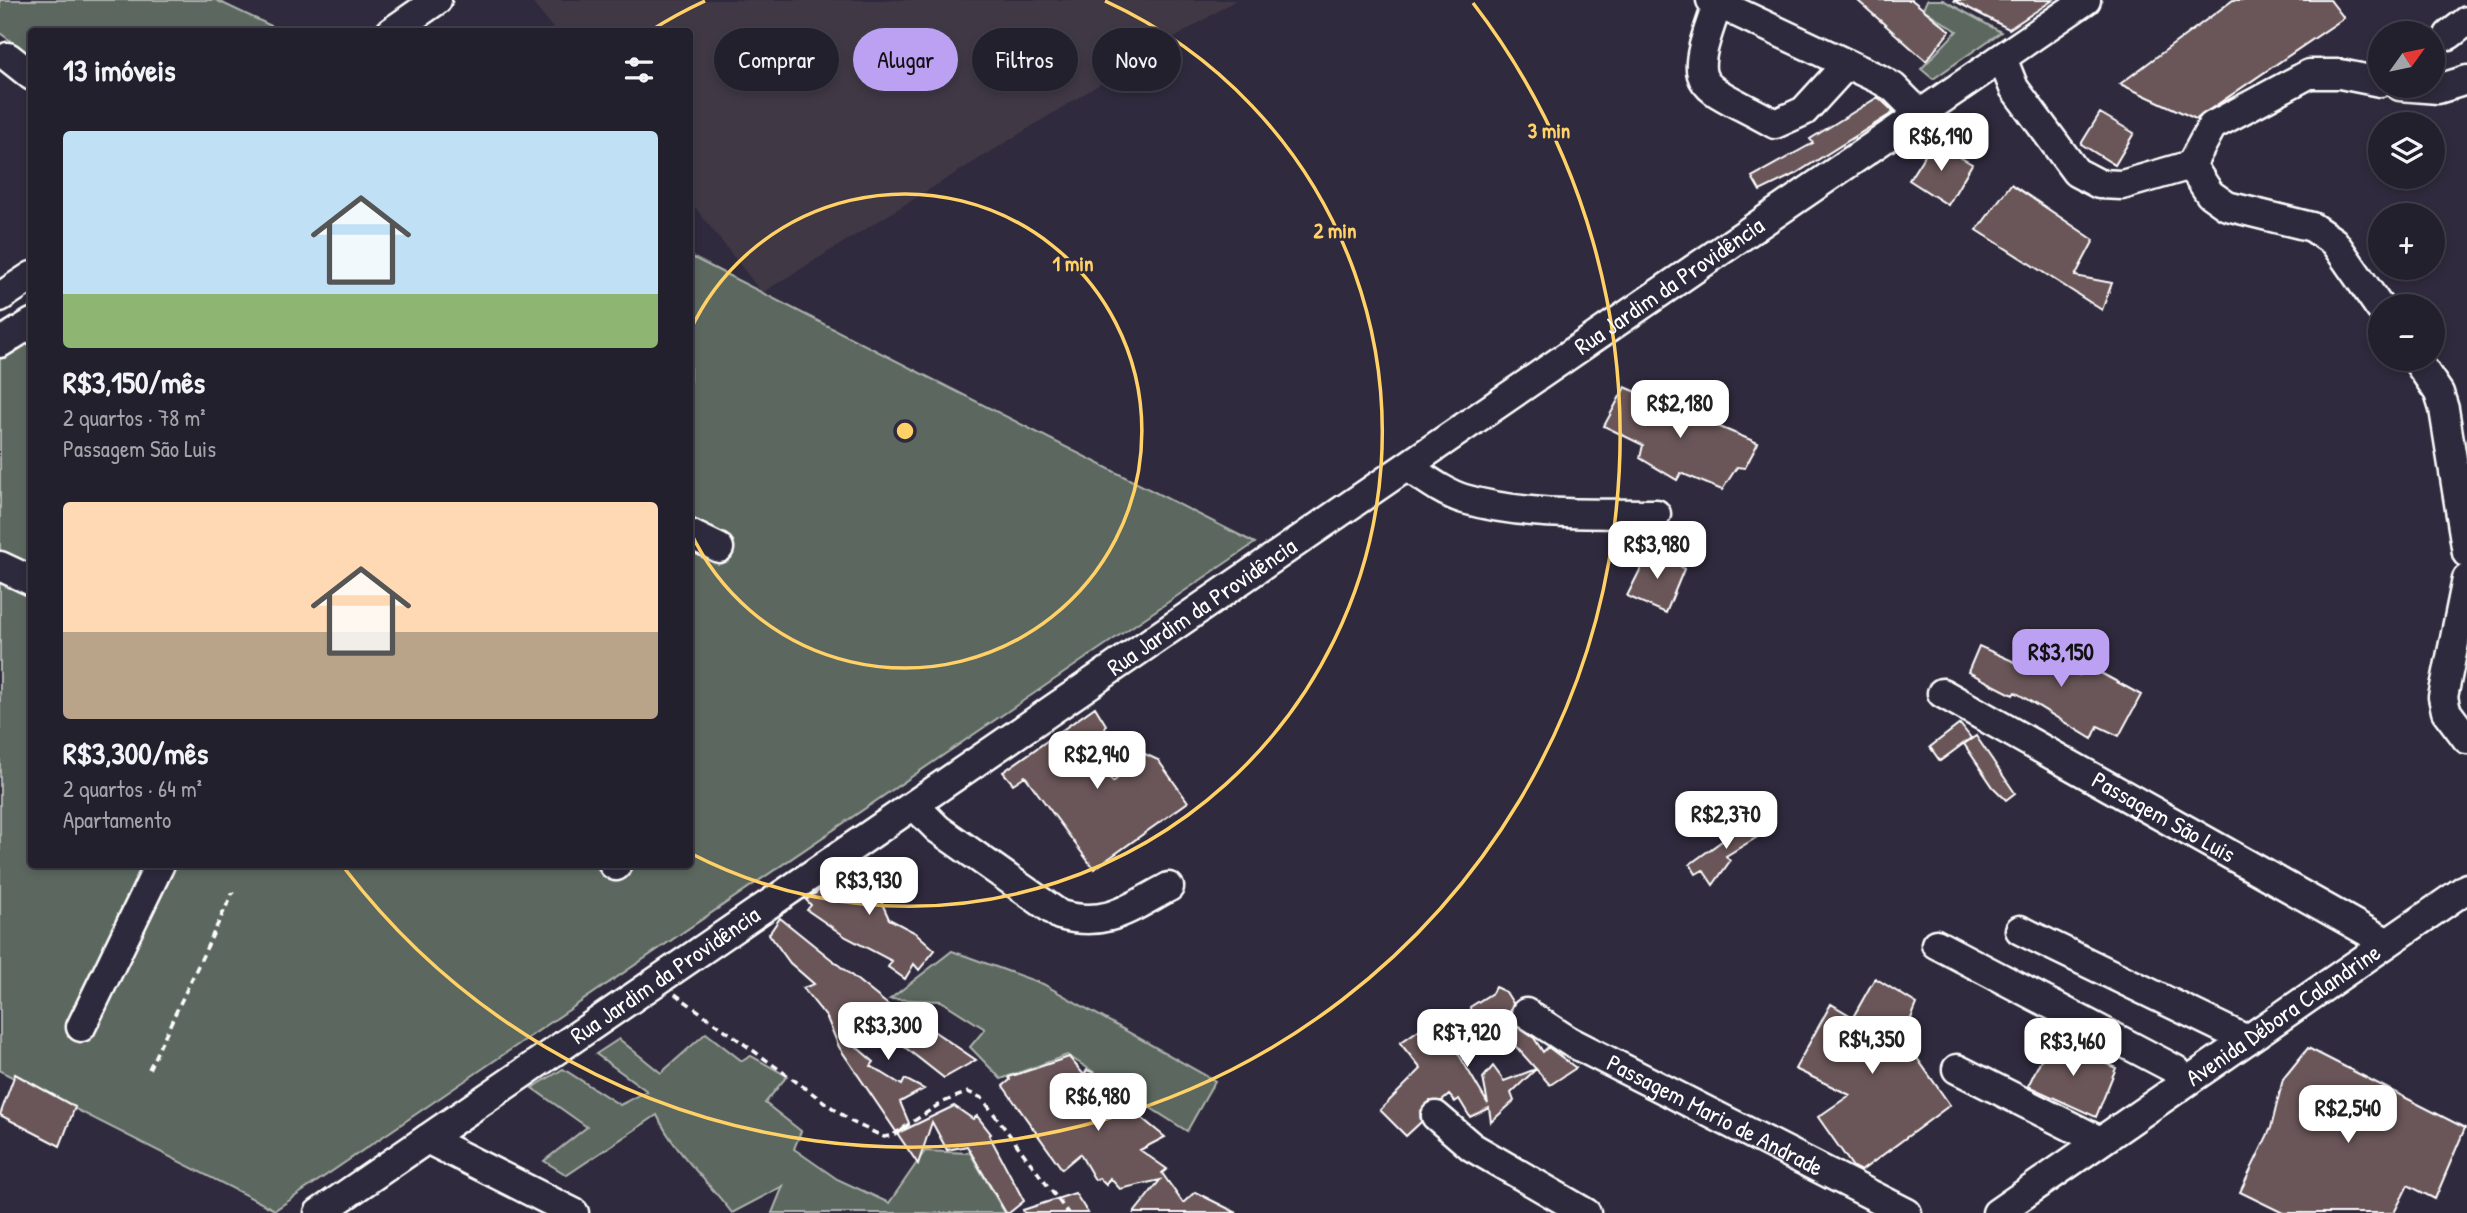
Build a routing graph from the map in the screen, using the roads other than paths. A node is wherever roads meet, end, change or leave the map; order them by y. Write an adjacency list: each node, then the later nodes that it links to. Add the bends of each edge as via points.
1 (438, 0): 4 (street)
2 (2086, 0): 6 (street, Rua Jardim da Providência)
3 (1714, 2): 7 (street); 7 (street, via 1700,53 1698,70 1704,84 1775,124 1804,111)
4 (397, 28)
5 (8, 57): 8 (street)
6 (2002, 58): 12 (street, Rua Jardim da Providência); 13 (street, via 2014,88 2076,172 2099,184 2122,185)
7 (1847, 64): 12 (street, via 1893,86)
8 (28, 73)
9 (2467, 79): 11 (street)
10 (2368, 80): 13 (street, via 2309,74 2212,126)
11 (2445, 87)
12 (1921, 115): 20 (street, Rua Jardim da Providência)
13 (2191, 165): 15 (street, via 2210,194 2227,206 2312,227 2334,242)
14 (28, 279): 16 (street)
15 (2371, 294)
16 (0, 297)
17 (28, 326): 18 (street)
18 (0, 344)
19 (2424, 371): 24 (street, via 2444,409)
20 (1408, 467): 21 (street, via 1463,499 1516,509); 30 (street, Rua Jardim da Providência)
21 (1656, 514)
22 (693, 535): 23 (street)
23 (719, 548)
24 (2467, 553)
25 (0, 566): 26 (street)
26 (28, 579)
27 (2467, 579): 29 (street, via 2442,697 2446,711)
28 (1942, 693): 35 (street, Passagem São Luis)
29 (2467, 739)
30 (915, 806): 32 (street, via 938,830 1060,915 1083,921 1108,919); 43 (street, Rua Jardim da Providência)
31 (158, 868): 38 (street)
32 (1169, 887)
33 (2467, 888): 35 (street, Avenida Débora Calandrine)
34 (2020, 930): 39 (street)
35 (2385, 942): 39 (street, Avenida Débora Calandrine)
36 (1936, 944): 41 (street, via 2164,1063)
37 (1526, 1013): 48 (street, Passagem Mario de Andrade, via 1569,1041)
38 (80, 1027)
39 (2247, 1040): 41 (street, Avenida Débora Calandrine)
40 (1957, 1069): 44 (street)
41 (2185, 1082): 44 (street, Avenida Débora Calandrine)
42 (1436, 1116): 47 (street, via 1472,1147)
43 (428, 1139): 45 (street, Rua Jardim da Providência); 46 (street)
44 (2100, 1141): 49 (street, Avenida Débora Calandrine)
45 (319, 1213)
46 (574, 1213)
47 (1586, 1213)
48 (1907, 1213)
49 (1997, 1213)

